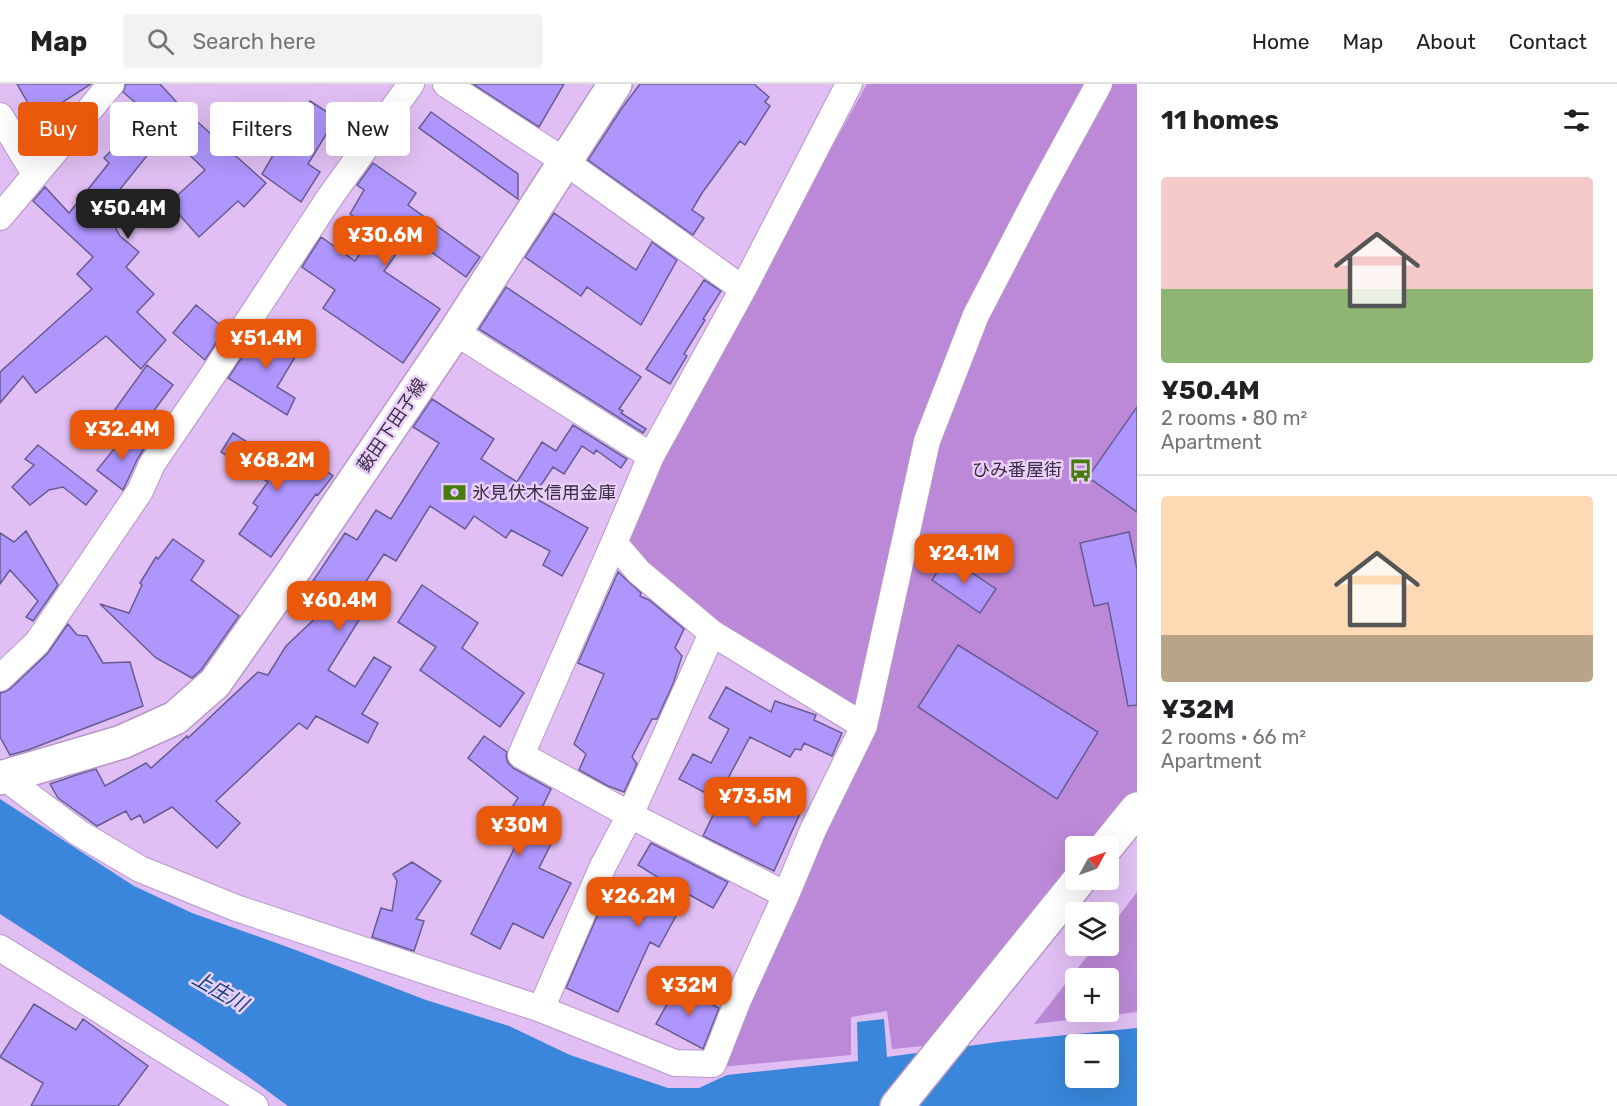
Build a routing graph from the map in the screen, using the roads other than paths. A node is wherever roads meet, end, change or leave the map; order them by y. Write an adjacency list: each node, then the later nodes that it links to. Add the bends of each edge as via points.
1 (111, 84): 9 (street)
2 (411, 84): 16 (street, via 330,197 50,625)
3 (446, 84): 8 (street)
4 (615, 84): 8 (main road, 薮田下田子線)
5 (849, 84): 11 (street)
6 (1099, 84): 17 (street, via 976,315 927,441)
7 (0, 116): 9 (street)
8 (564, 162): 11 (street); 12 (main road, 薮田下田子線)
9 (35, 174): 10 (street)
10 (0, 217)
11 (743, 290): 13 (street)
12 (455, 332): 13 (street); 18 (main road, 薮田下田子線, via 215,683 175,718 122,742)
13 (651, 456): 14 (street)
14 (614, 543): 15 (street, via 639,573); 20 (street, via 521,755)
15 (712, 633): 17 (street); 20 (street)
16 (0, 678)
17 (864, 726): 23 (street)
18 (1, 776): 25 (street, via 80,833 140,869 236,908)
19 (1137, 809): 21 (main road)
20 (630, 814): 23 (street); 25 (street)
21 (1115, 836)
22 (1071, 890): 27 (main road)
23 (786, 895): 25 (street, via 713,1064 675,1063)
24 (0, 948): 26 (street)
25 (541, 1009)
26 (255, 1106)
27 (897, 1106)

